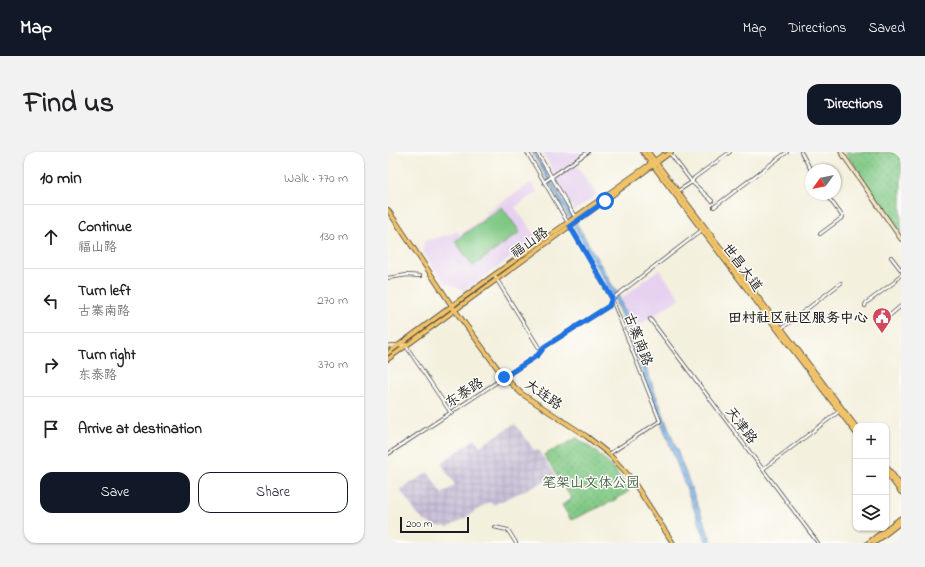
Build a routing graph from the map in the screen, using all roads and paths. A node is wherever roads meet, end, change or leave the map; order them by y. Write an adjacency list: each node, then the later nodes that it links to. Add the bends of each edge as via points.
1 (527, 152): 14 (street, 古寨南路)
2 (537, 152): 13 (street)
3 (588, 152): 13 (street)
4 (643, 152): 11 (main road, 世昌大道)
5 (648, 152): 11 (main road, 世昌大道)
6 (669, 152): 11 (main road); 15 (street)
7 (730, 152): 15 (street)
8 (787, 152): 19 (street)
9 (801, 152): 12 (street)
10 (841, 152): 25 (main road)
11 (654, 163): 16 (main road, 世昌大道); 21 (main road); 23 (main road, 世昌大道)
12 (808, 164)
13 (550, 178): 14 (street); 21 (street)
14 (545, 181): 22 (street, 古寨南路)
15 (692, 182): 16 (street); 18 (street)
16 (678, 191): 41 (main road, 世昌大道)
17 (830, 200): 24 (street, via 843,217)
18 (712, 201)
19 (714, 207)
20 (388, 210): 37 (main road, 大连路)
21 (576, 220): 22 (main road)
22 (569, 224): 30 (main road); 33 (street, 古寨南路)
23 (702, 230): 33 (street); 41 (main road, 世昌大道)
24 (820, 234)
25 (901, 239)
26 (891, 257): 27 (street)
27 (901, 270)
28 (901, 275): 35 (street, via 896,282)
29 (420, 276): 31 (street)
30 (495, 277): 37 (main road); 45 (street)
31 (388, 278)
32 (841, 283): 41 (street)
33 (613, 298): 34 (street); 38 (street, 古寨南路)
34 (609, 306): 38 (street); 45 (street, 东泰路)
35 (865, 306)
36 (901, 306): 40 (street)
37 (453, 308): 42 (main road); 44 (main road); 48 (main road, 大连路)
38 (616, 309): 54 (street, 古寨南路, via 660,421)
39 (650, 319): 55 (street, 天津路)
40 (884, 320)
41 (780, 330): 49 (main road, 世昌大道)
42 (406, 345): 44 (main road); 47 (main road); 50 (street)
43 (388, 346): 44 (main road)
44 (398, 346): 46 (main road)
45 (541, 351): 48 (street, 东泰路)
46 (388, 353)
47 (388, 359)
48 (504, 377): 50 (street, 东泰路); 54 (main road, 大连路, via 522,394)
49 (841, 410): 51 (main road, 世昌大道); 52 (main road, 世昌大道); 55 (street)
50 (451, 413): 53 (street, 东泰路)
51 (853, 424)
52 (853, 428)
53 (388, 454)
54 (609, 454): 64 (main road, 大连路, via 631,478)
55 (763, 470): 65 (street, 天津路)
56 (889, 470): 58 (main road)
57 (889, 476): 59 (main road)
58 (901, 486)
59 (901, 492)
60 (901, 518): 66 (main road)
61 (901, 522): 67 (main road)
62 (494, 527): 63 (street, via 508,530)
63 (516, 543)
64 (672, 543)
65 (818, 543)
66 (868, 543)
67 (874, 543)

